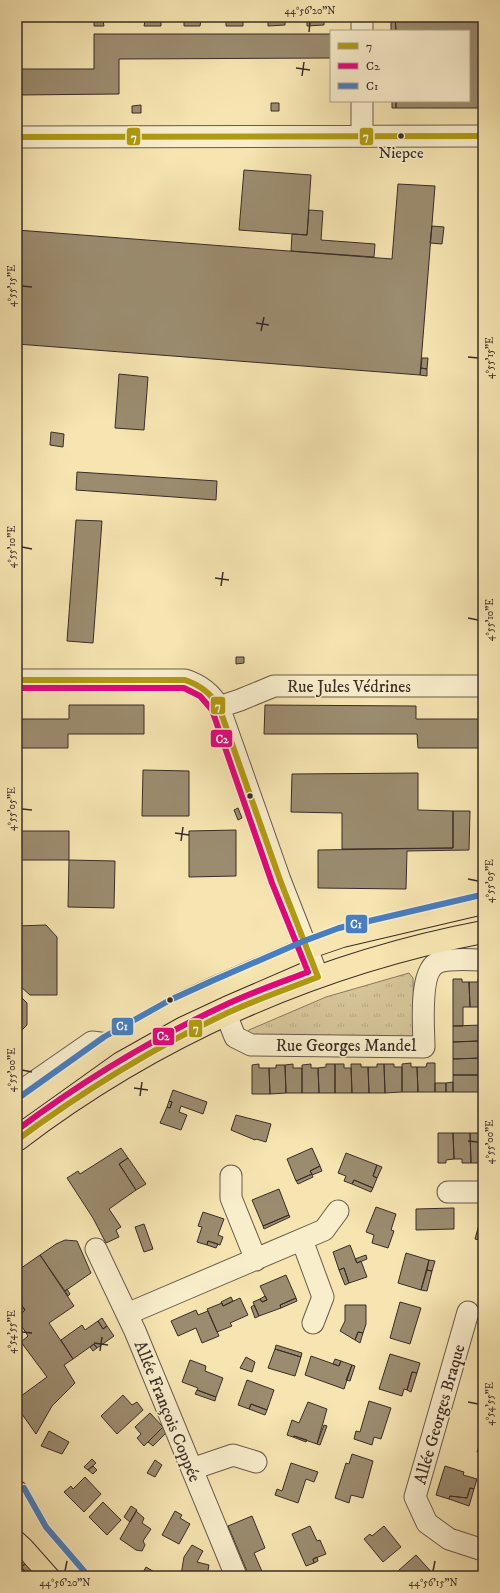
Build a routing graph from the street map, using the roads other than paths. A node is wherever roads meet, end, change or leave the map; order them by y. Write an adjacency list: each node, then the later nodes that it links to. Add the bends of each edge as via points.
1 (362, 17): 2 (street)
2 (362, 30)
3 (362, 102): 4 (street)
4 (362, 136): 5 (street); 6 (street)
5 (483, 136)
6 (17, 137)
7 (17, 680): 9 (street, via 185,680 202,687)
8 (483, 686): 9 (street, Rue Jules Védrines, via 274,686 240,700)
9 (214, 700): 13 (street)
10 (483, 903): 13 (main road, via 342,936)
11 (473, 934): 12 (main road); 14 (street)
12 (422, 946): 15 (street); 16 (main road)
13 (307, 948): 16 (street); 18 (main road, via 174,1007)
14 (475, 960): 15 (street, via 438,963)
15 (431, 968): 17 (street, Rue Georges Mandel, via 424,989 424,1048 251,1045 235,1037)
16 (318, 977): 17 (main road)
17 (226, 1014): 21 (main road, via 122,1069 54,1112)
18 (108, 1044): 19 (street, via 92,1042); 20 (main road)
19 (17, 1094)
20 (17, 1109)
21 (17, 1140)
22 (231, 1176): 28 (street, via 231,1198)
23 (448, 1192): 24 (street)
24 (483, 1192)
25 (338, 1211): 26 (street, via 324,1230)
26 (302, 1240): 28 (street); 31 (street, via 323,1297)
27 (96, 1249): 30 (street, Allée François Coppée)
28 (256, 1260): 30 (street)
29 (468, 1312): 37 (street, Allée Georges Braque, via 415,1497 427,1523 449,1539)
30 (128, 1314): 33 (street, Allée François Coppée)
31 (313, 1323)
32 (256, 1462): 33 (street, via 233,1455)
33 (192, 1469): 39 (street, Allée François Coppée)
34 (17, 1492): 36 (main road)
35 (17, 1512): 36 (main road)
36 (39, 1532): 38 (main road)
37 (483, 1550)
38 (78, 1576)
39 (236, 1576)

